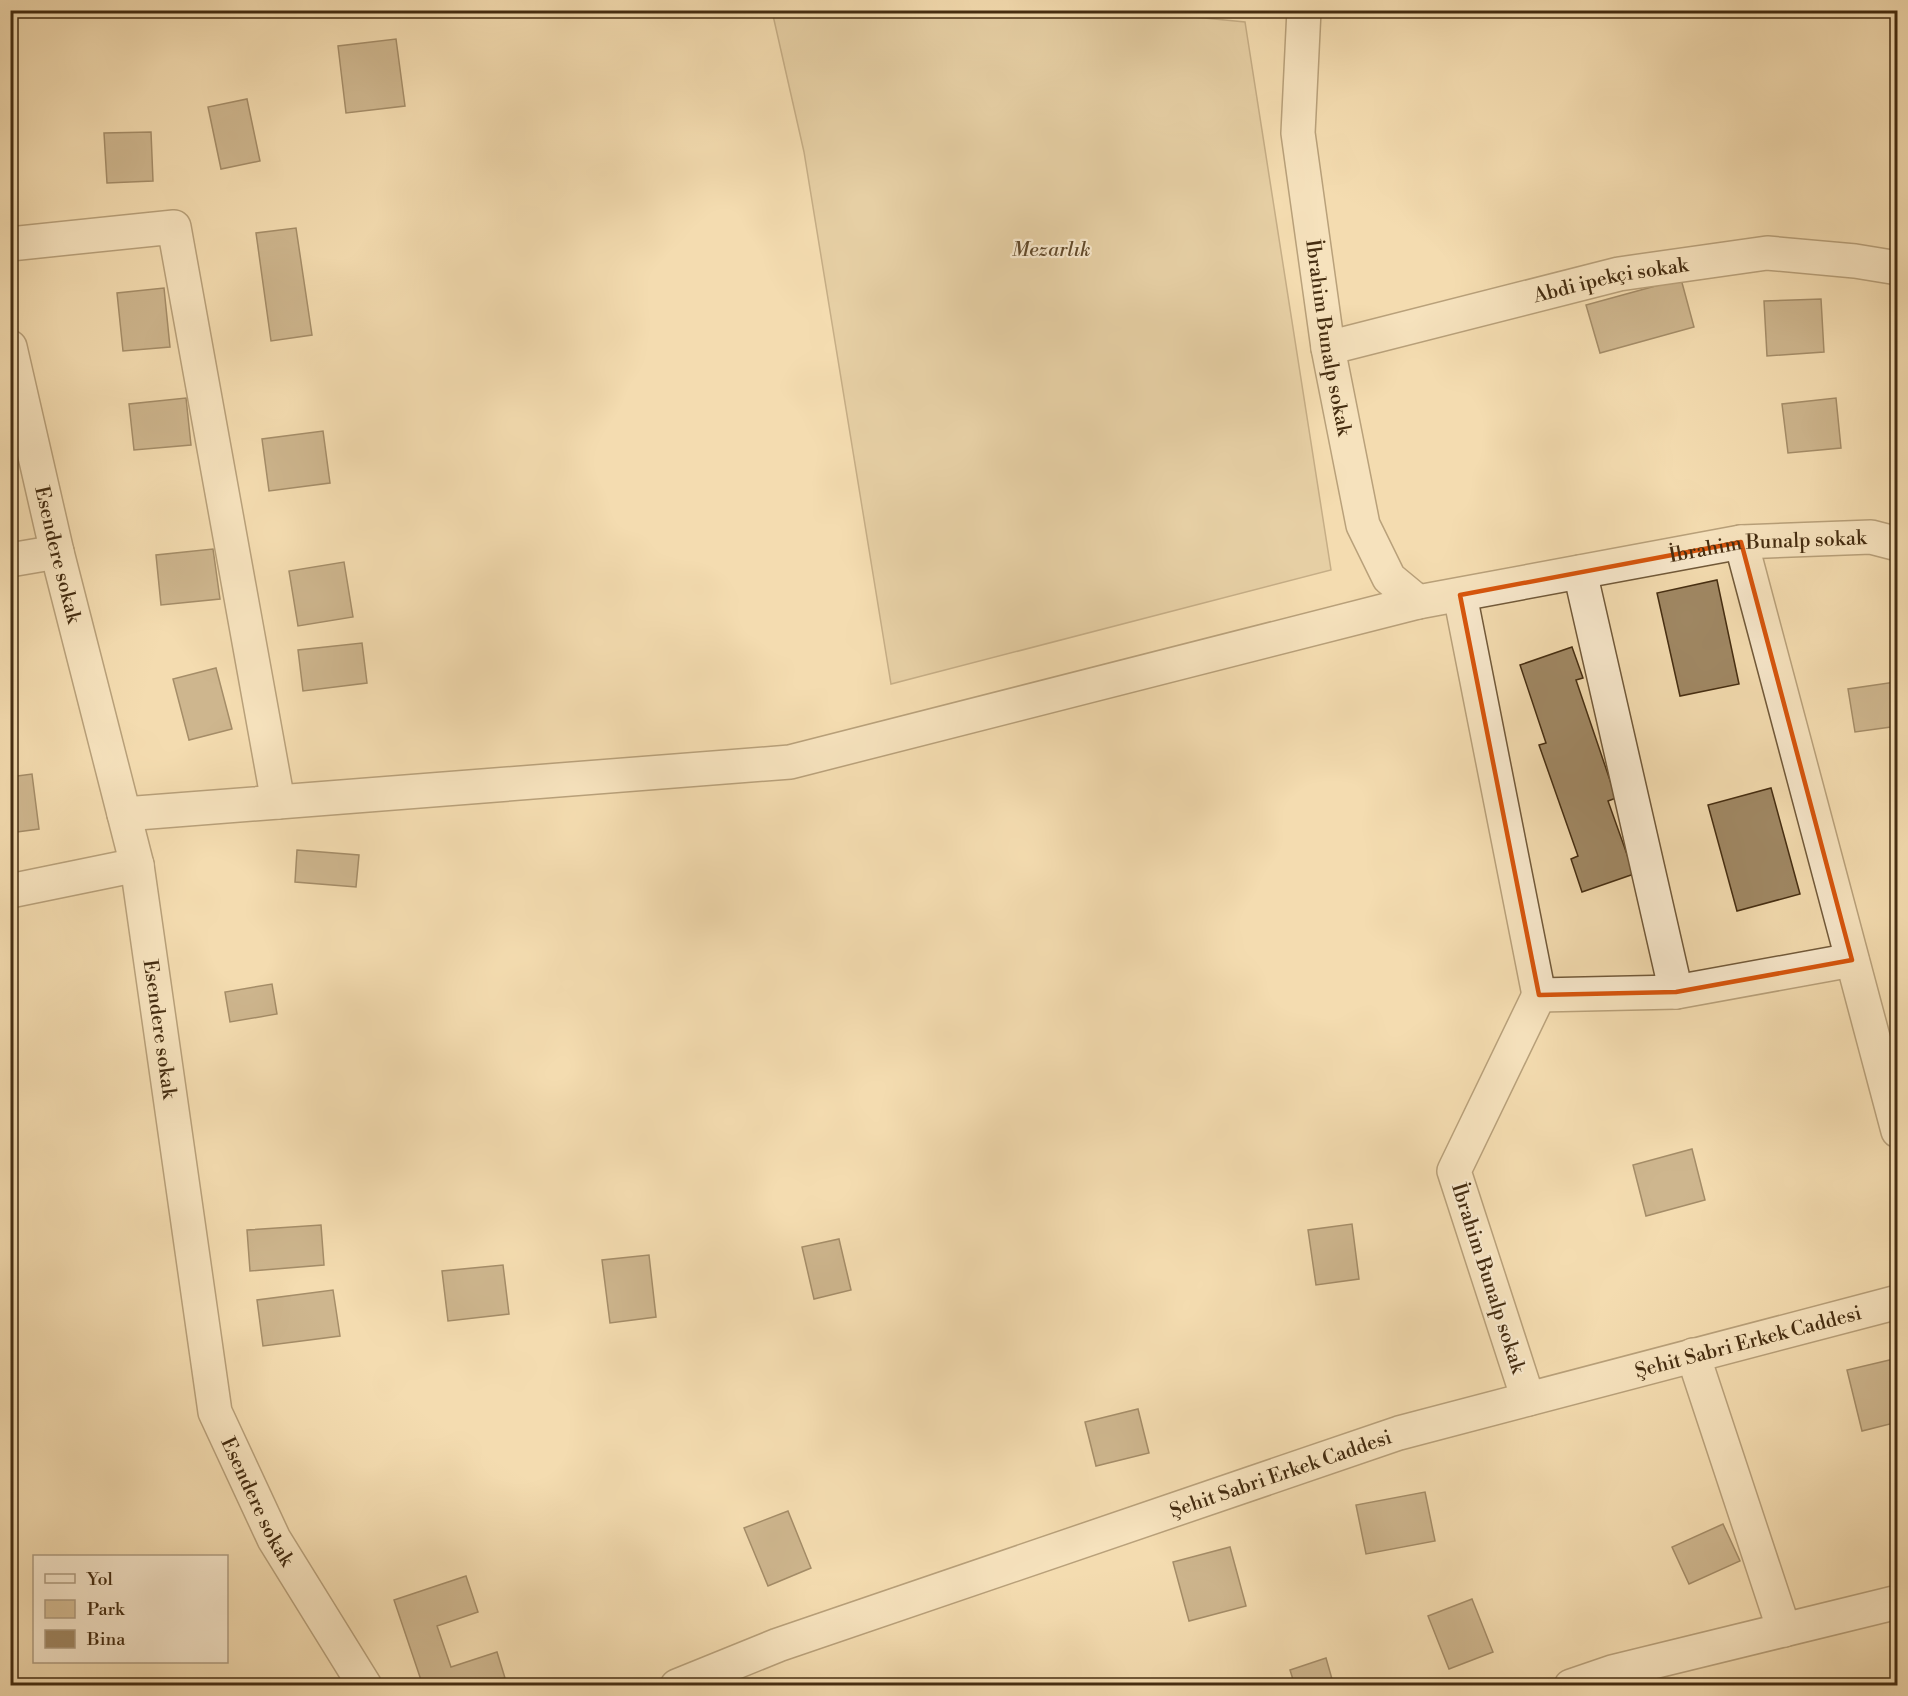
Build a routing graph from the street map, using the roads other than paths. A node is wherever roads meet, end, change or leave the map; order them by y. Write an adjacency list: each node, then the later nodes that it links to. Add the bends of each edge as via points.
1 (1304, 10): 5 (street, İbrahim Bunalp sokak, via 1298,133)
2 (10, 244): 13 (street, via 174,227)
3 (1898, 268): 5 (street, Abdi ipekçi sokak, via 1767,254 1630,272)
4 (10, 347): 8 (street, Esendere sokak)
5 (1328, 348): 12 (street, İbrahim Bunalp sokak, via 1363,525 1389,578)
6 (1741, 542): 7 (street, İbrahim Bunalp sokak, via 1871,537); 10 (street, İbrahim Bunalp sokak); 17 (street)
7 (1898, 544)
8 (57, 552): 9 (street); 14 (street, Esendere sokak)
9 (10, 560)
10 (1580, 572): 11 (street, İbrahim Bunalp sokak); 18 (street)
11 (1460, 595): 12 (street, İbrahim Bunalp sokak); 19 (street)
12 (1418, 602): 13 (street, via 790,762)
13 (278, 802): 14 (street)
14 (124, 814): 15 (street, Esendere sokak)
15 (137, 865): 16 (street); 26 (street, Esendere sokak, via 215,1412 274,1539)
16 (10, 891)
17 (1852, 960): 18 (street); 20 (street)
18 (1676, 992): 19 (street)
19 (1539, 995): 23 (street, İbrahim Bunalp sokak, via 1454,1171)
20 (1898, 1131)
21 (1898, 1302): 22 (street, Şehit Sabri Erkek Caddesi)
22 (1693, 1355): 23 (street, Şehit Sabri Erkek Caddesi); 25 (street)
23 (1528, 1399): 27 (street, Şehit Sabri Erkek Caddesi, via 1388,1437 778,1645)
24 (1898, 1602): 25 (street)
25 (1784, 1630): 28 (street, via 1612,1672)
26 (365, 1686)
27 (677, 1686)
28 (1571, 1686)

